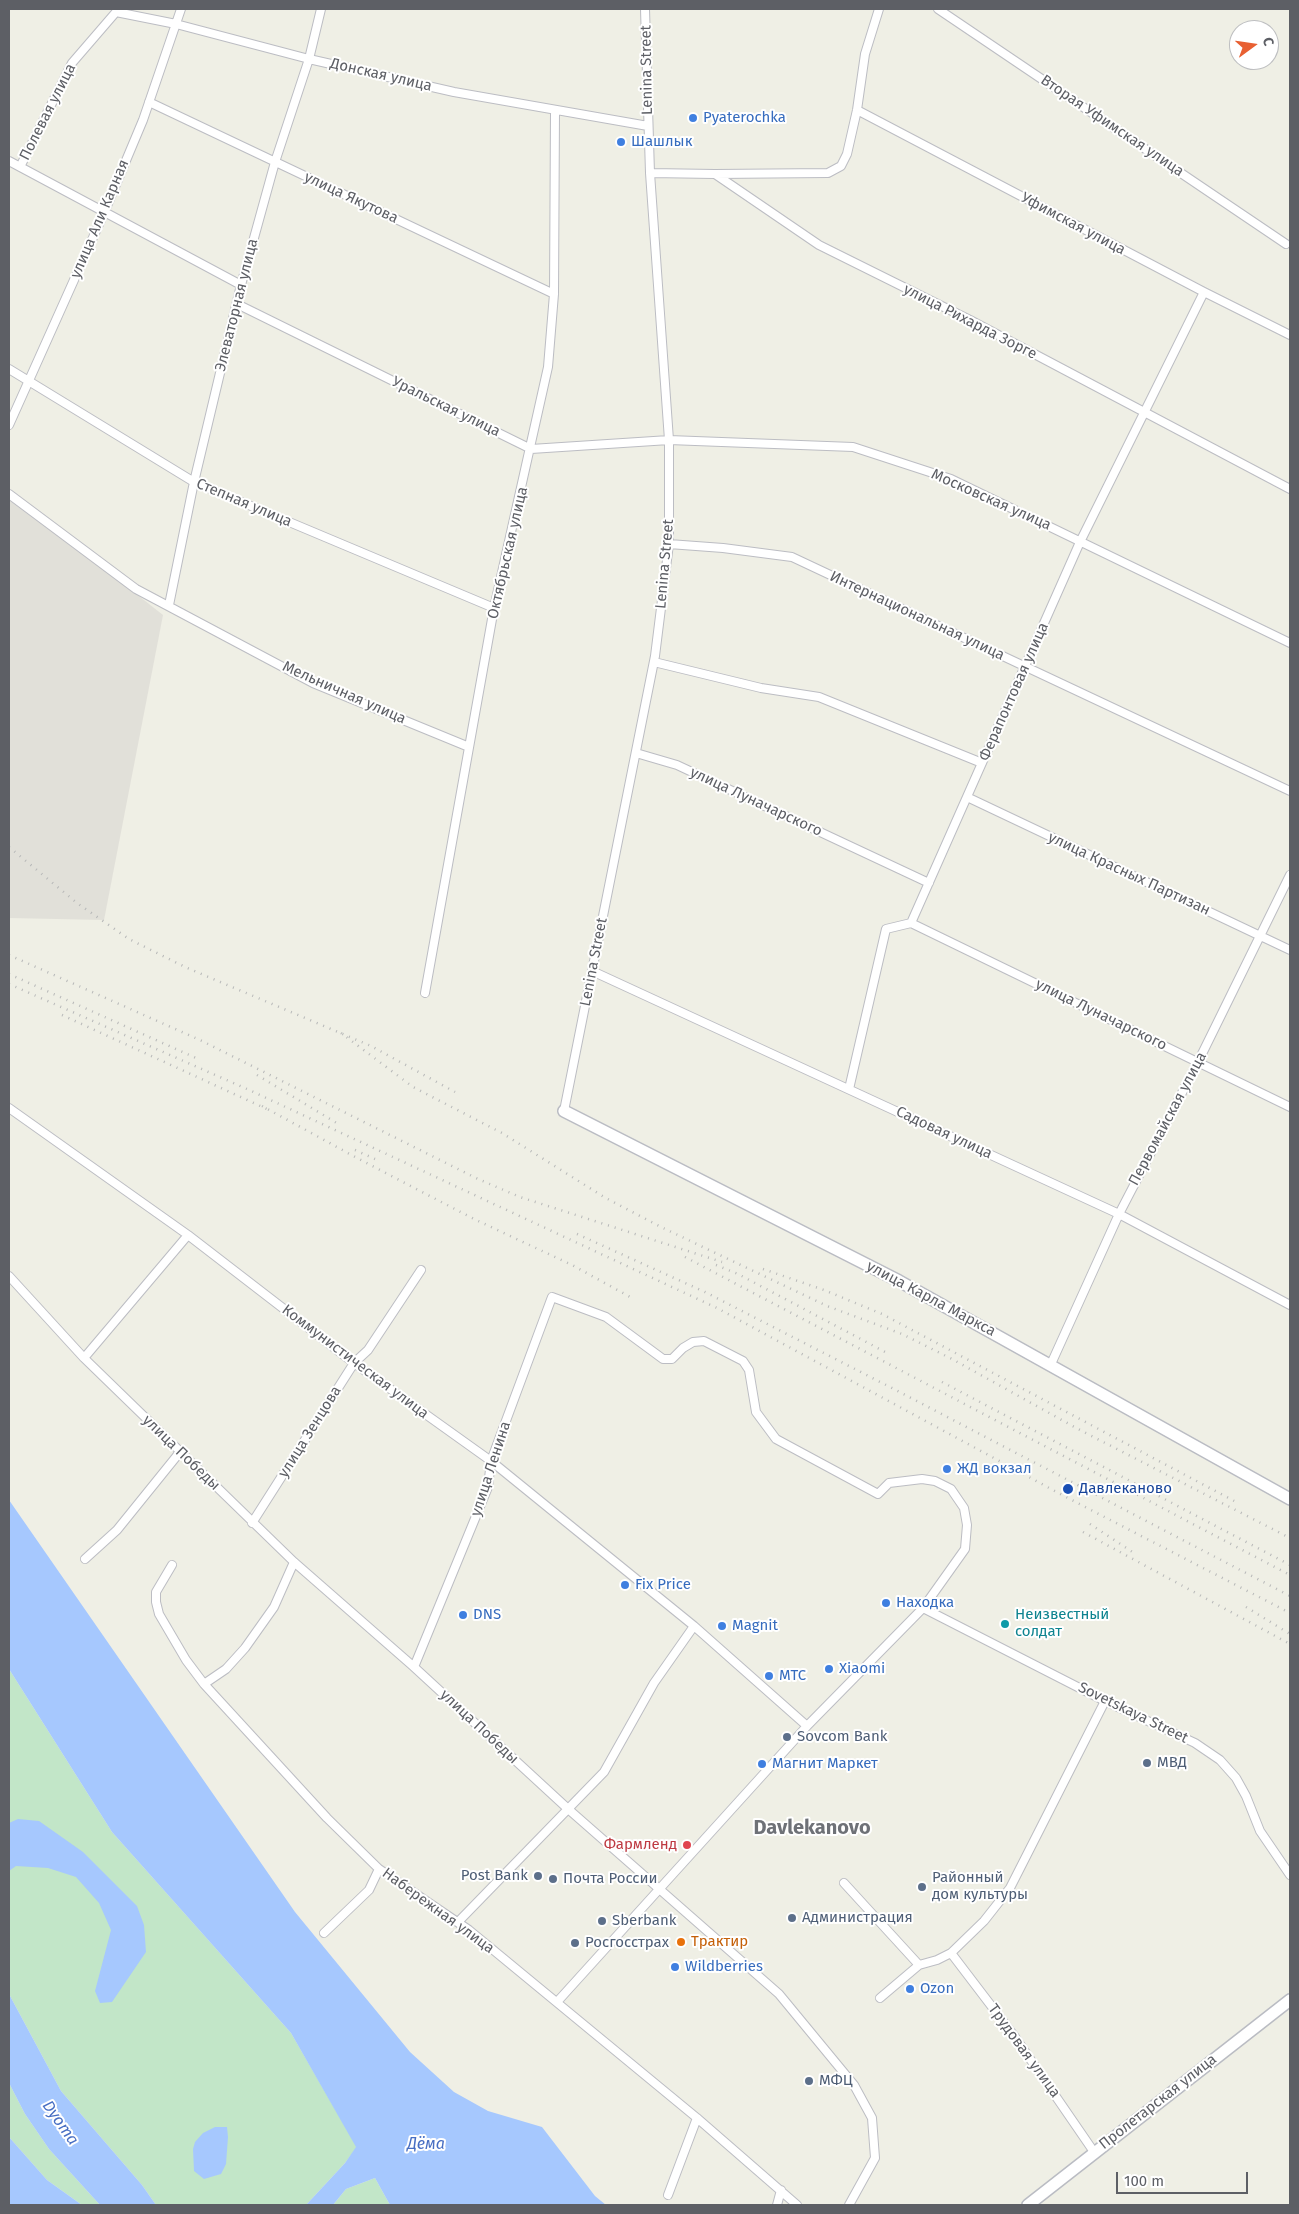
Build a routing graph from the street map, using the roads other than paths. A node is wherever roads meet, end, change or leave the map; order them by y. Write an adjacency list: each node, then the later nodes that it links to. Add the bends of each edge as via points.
1 (181, 9): 7 (street, улица Али Карная)
2 (321, 9): 8 (street, Элеваторная улица)
3 (645, 9): 12 (street, Lenina Street)
4 (879, 9): 10 (street, via 865,54)
5 (938, 9): 19 (street, Вторая Уфимская улица)
6 (116, 12): 7 (street, Донская улица); 15 (street, Полевая улица, via 72,63)
7 (176, 24): 8 (street, Донская улица); 9 (street, улица Али Карная)
8 (310, 58): 11 (street, Донская улица, via 454,92); 14 (street, Элеваторная улица)
9 (149, 102): 14 (street, улица Якутова); 18 (street, улица Али Карная)
10 (857, 110): 17 (street, via 842,166 828,173); 21 (street, Уфимская улица)
11 (555, 111): 12 (street, Донская улица); 22 (street, Октябрьская улица)
12 (648, 126): 16 (street, Lenina Street)
13 (9, 161): 15 (street)
14 (275, 162): 20 (street, Элеваторная улица); 22 (street, улица Якутова)
15 (20, 167): 18 (street)
16 (650, 173): 17 (street); 29 (street, Lenina Street)
17 (715, 174): 27 (street, улица Рихарда Зорге, via 818,245 970,320)
18 (104, 212): 20 (street); 26 (street, улица Али Карная)
19 (1286, 244)
20 (241, 285): 23 (street, Элеваторная улица)
21 (1204, 292): 24 (street, Уфимская улица); 27 (street, Ферапонтовая улица)
22 (554, 294): 30 (street, Октябрьская улица, via 548,367)
23 (236, 304): 30 (street, Уральская улица); 31 (street, Элеваторная улица)
24 (1290, 335)
25 (9, 368): 26 (street, Степная улица)
26 (30, 380): 28 (street, улица Али Карная); 31 (street, Степная улица)
27 (1145, 413): 32 (street, улица Рихарда Зорге); 34 (street, Ферапонтовая улица)
28 (9, 425)
29 (669, 440): 30 (street, Уральская улица); 34 (street, Московская улица, via 853,446 951,479); 35 (street, Lenina Street)
30 (531, 449): 37 (street, Октябрьская улица)
31 (194, 482): 36 (street, Элеваторная улица); 37 (street, Степная улица)
32 (1290, 488)
33 (9, 494): 36 (street, via 136,589)
34 (1080, 542): 38 (street, Московская улица); 40 (street, Ферапонтовая улица)
35 (669, 544): 39 (street, Lenina Street); 40 (street, Интернациональная улица, via 792,557)
36 (169, 605): 41 (street, Мельничная улица, via 313,683)
37 (494, 608): 41 (street, Октябрьская улица)
38 (1290, 644)
39 (654, 662): 42 (street, Lenina Street); 43 (street, via 761,688 819,697)
40 (1025, 667): 43 (street, Ферапонтовая улица); 44 (street, Интернациональная улица)
41 (469, 747): 52 (street, Октябрьская улица)
42 (636, 754): 47 (street, улица Луначарского, via 677,765); 51 (street, Lenina Street)
43 (982, 763): 45 (street, Ферапонтовая улица)
44 (1290, 790)
45 (967, 797): 47 (street, Ферапонтовая улица); 49 (street, улица Красных Партизан)
46 (1290, 875): 49 (street, Первомайская улица)
47 (929, 883): 48 (street, Ферапонтовая улица)
48 (911, 922): 53 (street, улица Луначарского); 54 (street, via 886,930)
49 (1261, 936): 50 (street, улица Красных Партизан); 53 (street, Первомайская улица)
50 (1290, 950)
51 (592, 971): 54 (street, Садовая улица); 57 (street, Lenina Street)
52 (425, 993)
53 (1198, 1062): 56 (street, улица Луначарского); 58 (street, Первомайская улица)
54 (849, 1090): 58 (street, Садовая улица)
55 (9, 1108): 59 (street, Коммунистическая улица)
56 (1290, 1108)
57 (564, 1111): 65 (street, улица Карла Маркса, via 898,1281)
58 (1119, 1214): 62 (street, Садовая улица); 65 (street, Первомайская улица)
59 (188, 1235): 63 (street); 64 (street, Коммунистическая улица)
60 (421, 1270): 64 (street, улица Зенцова, via 368,1350)
61 (9, 1276): 63 (street, улица Победы)
62 (1290, 1305)
63 (84, 1358): 66 (street, улица Победы)
64 (354, 1363): 67 (street, Коммунистическая улица); 69 (street, улица Зенцова)
65 (1051, 1364): 68 (street, улица Карла Маркса)
66 (180, 1452): 69 (street, улица Победы); 70 (street, via 117,1530)
67 (492, 1461): 73 (street, улица Ленина, via 552,1297 606,1317 663,1359 672,1359 693,1342 704,1341 743,1361 749,1370 756,1412 776,1439 878,1494 889,1483 922,1479 951,1489 964,1508 967,1525 965,1549); 74 (street, Коммунистическая улица); 75 (street, улица Ленина, via 488,1487)
68 (1290, 1499)
69 (252, 1523): 71 (street, улица Победы)
70 (85, 1558)
71 (294, 1562): 75 (street, улица Победы); 76 (street, via 274,1607 245,1648 226,1670)
72 (172, 1565): 76 (street, Набережная улица, via 156,1592 159,1614)
73 (922, 1608): 77 (street, Sovetskaya Street); 78 (street)
74 (694, 1626): 78 (street, Коммунистическая улица); 79 (street, via 654,1684 604,1772)
75 (414, 1667): 79 (street, улица Победы)
76 (204, 1684): 80 (street, Набережная улица, via 327,1818)
77 (1106, 1701): 81 (street, Sovetskaya Street, via 1195,1743 1220,1760 1236,1778 1260,1831); 86 (street, via 1010,1888 984,1921)
78 (807, 1726): 83 (street)
79 (566, 1808): 83 (street, улица Победы); 84 (street)
80 (379, 1869): 84 (street, Набережная улица); 85 (street, via 369,1890)
81 (1289, 1873)
82 (844, 1883): 87 (street)
83 (660, 1890): 90 (street); 97 (street, улица Победы, via 779,1994 854,2085 872,2118 875,2158)
84 (458, 1922): 90 (street, Набережная улица)
85 (324, 1933)
86 (951, 1953): 87 (street); 92 (street, Трудовая улица, via 1015,2037)
87 (919, 1965): 88 (street)
88 (880, 1998)
89 (1290, 2000): 92 (street, Пролетарская улица)
90 (557, 2002): 91 (street, Набережная улица)
91 (697, 2118): 93 (street, Набережная улица); 94 (street)
92 (1094, 2152): 98 (street, Пролетарская улица)
93 (781, 2190): 95 (street); 96 (street, Набережная улица)
94 (668, 2195)
95 (777, 2205)
96 (798, 2205)
97 (849, 2205)
98 (1028, 2205)

